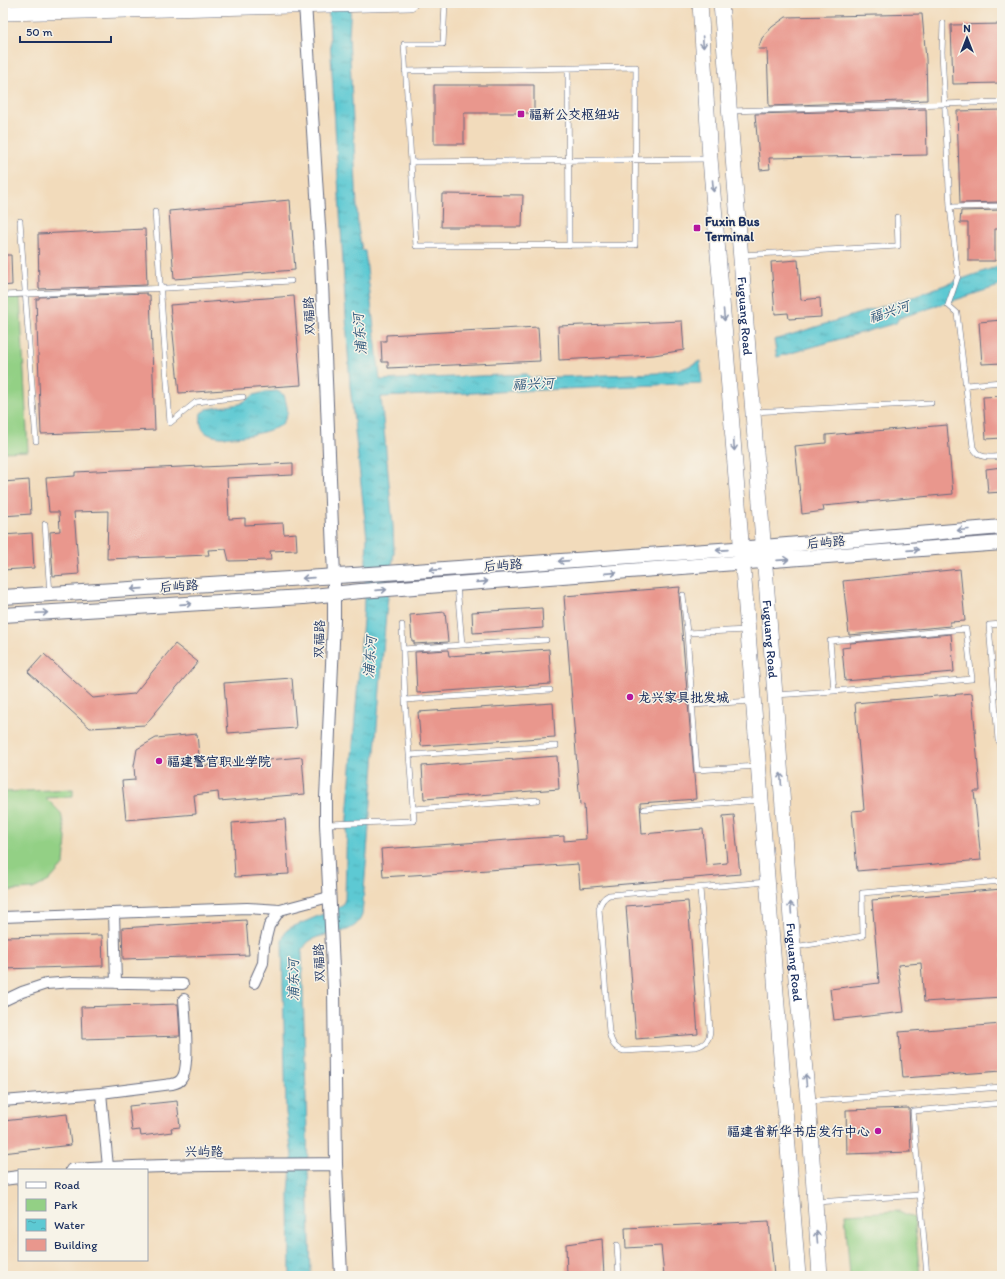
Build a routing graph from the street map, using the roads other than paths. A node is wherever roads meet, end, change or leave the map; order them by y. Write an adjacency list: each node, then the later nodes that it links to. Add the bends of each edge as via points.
1 (410, 3): 5 (main road, via 326,6)
2 (445, 3): 9 (lane, via 443,44 404,44)
3 (700, 3): 13 (main road, Fuguang Road, one-way to 13)
4 (721, 3): 12 (main road, Fuguang Road)
5 (305, 4): 6 (main road); 40 (street, 双福路, via 321,258)
6 (3, 13)
7 (943, 23): 11 (lane)
8 (568, 68): 9 (lane); 14 (lane); 15 (lane, via 636,67)
9 (405, 71): 16 (lane)
10 (1002, 102): 11 (lane)
11 (945, 104): 12 (lane); 18 (lane)
12 (730, 111): 23 (main road, Fuguang Road)
13 (710, 158): 15 (lane); 39 (main road, Fuguang Road, one-way to 39)
14 (569, 160): 15 (lane); 16 (lane); 22 (lane)
15 (636, 160): 22 (lane, via 635,245)
16 (411, 162): 22 (lane, via 416,246)
17 (1002, 206): 18 (lane)
18 (950, 207): 29 (lane, via 958,276 948,305 957,313)
19 (155, 212): 25 (lane)
20 (896, 217): 23 (lane, via 898,246)
21 (20, 221): 26 (lane)
22 (569, 246)
23 (740, 255): 32 (main road, Fuguang Road)
24 (290, 281): 25 (lane)
25 (161, 288): 26 (lane); 30 (lane, via 170,423 196,402)
26 (25, 294): 27 (lane); 33 (lane)
27 (3, 295)
28 (1002, 382): 29 (lane)
29 (966, 385): 34 (lane, via 973,447 981,456)
30 (243, 397)
31 (931, 403): 32 (lane)
32 (753, 412): 38 (main road, Fuguang Road)
33 (36, 442)
34 (1002, 456)
35 (45, 524): 43 (lane)
36 (1002, 527): 38 (main road, 后屿路, one-way to 38)
37 (1002, 543): 38 (main road, 后屿路, one-way to 37)
38 (764, 554): 39 (main road, 后屿路); 56 (main road, Fuguang Road)
39 (742, 555): 40 (main road, 后屿路, one-way to 40); 41 (main road, 后屿路, one-way to 39); 49 (main road, Fuguang Road)
40 (334, 576): 42 (street, 双福路); 43 (main road, 后屿路, one-way to 43)
41 (456, 584): 42 (main road, 后屿路, one-way to 41); 52 (lane)
42 (334, 594): 46 (main road, 后屿路, one-way to 42); 68 (street, 双福路)
43 (50, 595): 45 (main road, 后屿路)
44 (683, 595): 50 (lane)
45 (3, 597)
46 (3, 615)
47 (1002, 624): 60 (lane, via 989,625 998,740)
48 (402, 625): 53 (lane)
49 (748, 630): 50 (lane); 58 (main road, Fuguang Road)
50 (686, 633): 59 (lane)
51 (546, 640): 52 (lane)
52 (462, 645): 53 (lane)
53 (403, 649): 57 (lane)
54 (550, 690): 57 (lane)
55 (834, 692): 55 (lane, via 972,679 966,629 830,641); 56 (lane)
56 (775, 696): 76 (main road, Fuguang Road, one-way to 56)
57 (405, 700): 62 (lane)
58 (754, 700): 59 (lane); 63 (main road, Fuguang Road)
59 (692, 705): 63 (lane, via 697,770)
60 (1002, 745)
61 (556, 746): 62 (lane)
62 (409, 755): 66 (lane)
63 (759, 766): 65 (main road, Fuguang Road)
64 (538, 800): 66 (lane)
65 (761, 800): 67 (lane); 70 (main road, Fuguang Road)
66 (413, 809): 68 (lane, via 414,820)
67 (644, 809)
68 (326, 824): 72 (street, 双福路)
69 (1002, 881): 76 (lane, via 862,893 863,936)
70 (767, 882): 71 (lane); 97 (main road, Fuguang Road)
71 (700, 888): 71 (lane, via 609,895 602,901 599,909 609,1032 619,1050 695,1047 708,1039 710,1029)
72 (329, 902): 73 (street); 87 (street, 双福路, via 334,989)
73 (280, 910): 74 (street, via 247,908); 79 (street, via 269,926 263,963)
74 (114, 912): 75 (street); 77 (street)
75 (3, 917)
76 (793, 947): 85 (main road, Fuguang Road, one-way to 76)
77 (116, 983): 78 (street); 81 (street, via 46,984)
78 (184, 984)
79 (254, 984)
80 (184, 999): 83 (street, via 186,1068 182,1079 178,1083)
81 (3, 1001)
82 (1002, 1087): 85 (lane)
83 (101, 1093): 84 (street); 88 (street)
84 (3, 1101)
85 (808, 1102): 93 (main road, Fuguang Road)
86 (1002, 1103): 92 (lane, via 913,1111)
87 (336, 1164): 88 (street, 兴屿路); 95 (street, 双福路)
88 (108, 1167): 89 (street, 兴屿路)
89 (84, 1169)
90 (18, 1177): 91 (street)
91 (3, 1179)
92 (920, 1194): 93 (lane); 99 (lane)
93 (814, 1202): 98 (main road, Fuguang Road, one-way to 93)
94 (617, 1245): 96 (lane)
95 (341, 1276)
96 (619, 1276)
97 (798, 1276)
98 (820, 1276)
99 (928, 1276)

